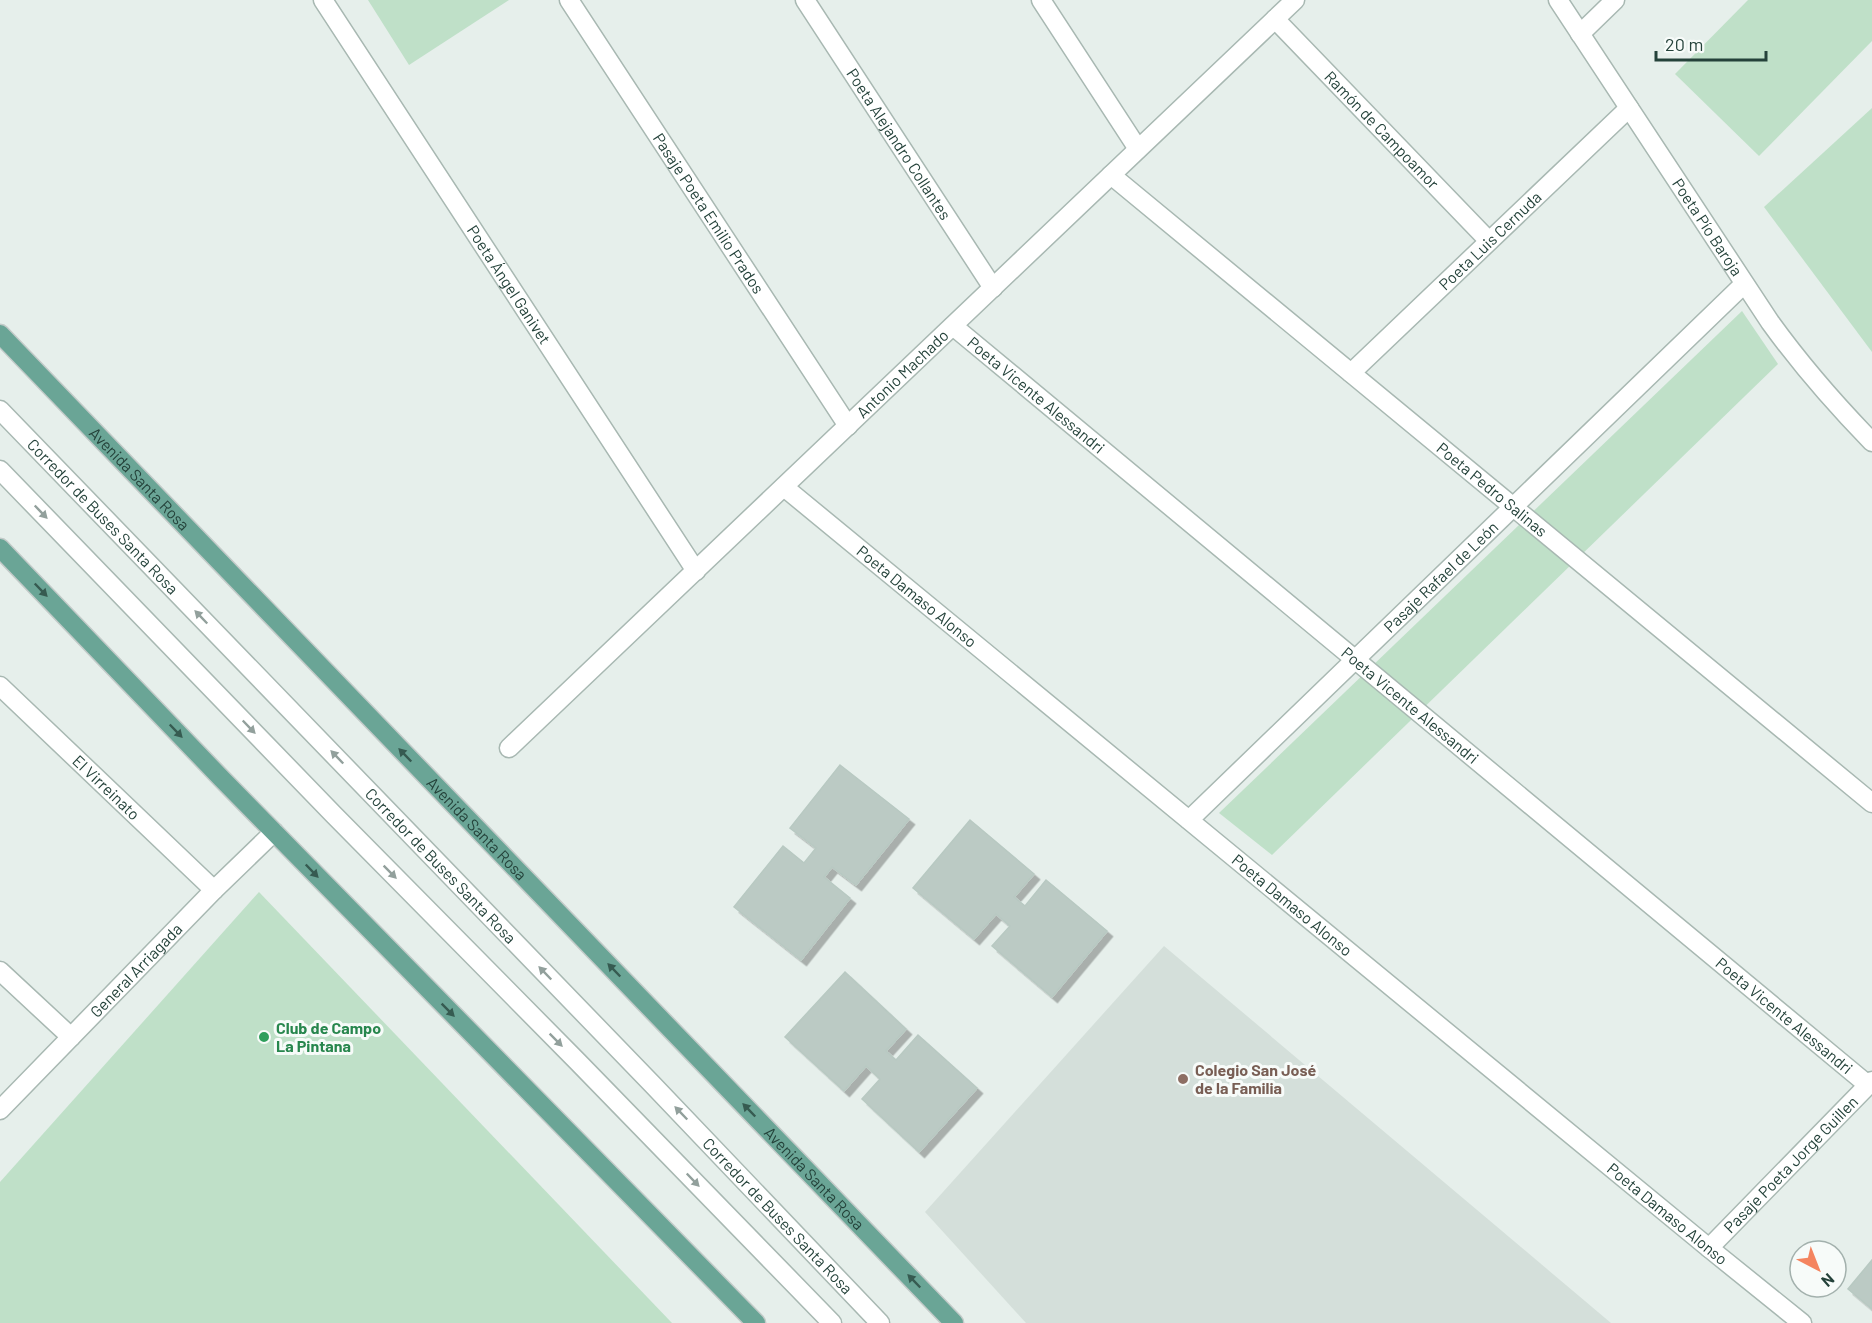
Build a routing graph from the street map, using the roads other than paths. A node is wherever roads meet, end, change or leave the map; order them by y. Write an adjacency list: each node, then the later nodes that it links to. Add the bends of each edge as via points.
1 (323, 0): 26 (street, Poeta Ángel Ganivet)
2 (569, 0): 20 (street, Pasaje Poeta Emilio Prados)
3 (805, 0): 15 (street, Poeta Alejandro Collantes)
4 (1041, 0): 11 (street)
5 (1558, 0): 9 (street, Poeta Pío Baroja)
6 (1615, 0): 9 (street)
7 (1291, 1): 8 (street, Antonio Machado)
8 (1275, 19): 11 (street, Antonio Machado); 13 (street, Ramón de Campoamor)
9 (1580, 34): 10 (street, Poeta Pío Baroja)
10 (1629, 108): 13 (street, Poeta Luis Cernuda); 14 (street, Poeta Pío Baroja)
11 (1138, 149): 12 (street, Antonio Machado)
12 (1111, 175): 15 (street, Antonio Machado); 18 (street, Poeta Pedro Salinas)
13 (1489, 241): 18 (street, Poeta Luis Cernuda)
14 (1744, 284): 21 (street, Poeta Pío Baroja, via 1798,360); 24 (street, Pasaje Rafael de León)
15 (993, 288): 16 (street, Antonio Machado)
16 (952, 326): 20 (street, Antonio Machado); 27 (street, Poeta Vicente Alessandri)
17 (0, 334): 42 (main road, Avenida Santa Rosa, one-way to 17)
18 (1351, 373): 24 (street, Poeta Pedro Salinas)
19 (0, 410): 41 (street, Corredor de Buses Santa Rosa, one-way to 19)
20 (848, 426): 23 (street, Antonio Machado)
21 (1872, 442)
22 (0, 470): 40 (street, one-way to 40)
23 (784, 487): 26 (street, Antonio Machado); 31 (street, Poeta Damaso Alonso)
24 (1513, 507): 27 (street, Pasaje Rafael de León); 30 (street, Poeta Pedro Salinas)
25 (0, 548): 32 (main road, one-way to 32)
26 (696, 572): 29 (street, Antonio Machado)
27 (1355, 660): 31 (street, Pasaje Rafael de León); 36 (street, Poeta Vicente Alessandri)
28 (0, 686): 33 (street, El Virreinato)
29 (509, 748)
30 (1872, 803)
31 (1189, 820): 38 (street, Poeta Damaso Alonso)
32 (274, 832): 33 (street, General Arriagada); 39 (main road, one-way to 39)
33 (214, 890): 35 (street, General Arriagada)
34 (0, 971): 35 (street)
35 (71, 1037): 37 (street, General Arriagada)
36 (1870, 1083): 38 (street, Pasaje Poeta Jorge Guillen)
37 (0, 1110)
38 (1709, 1248): 43 (street, Poeta Damaso Alonso)
39 (756, 1323)
40 (832, 1323)
41 (880, 1323)
42 (954, 1323)
43 (1802, 1323)

